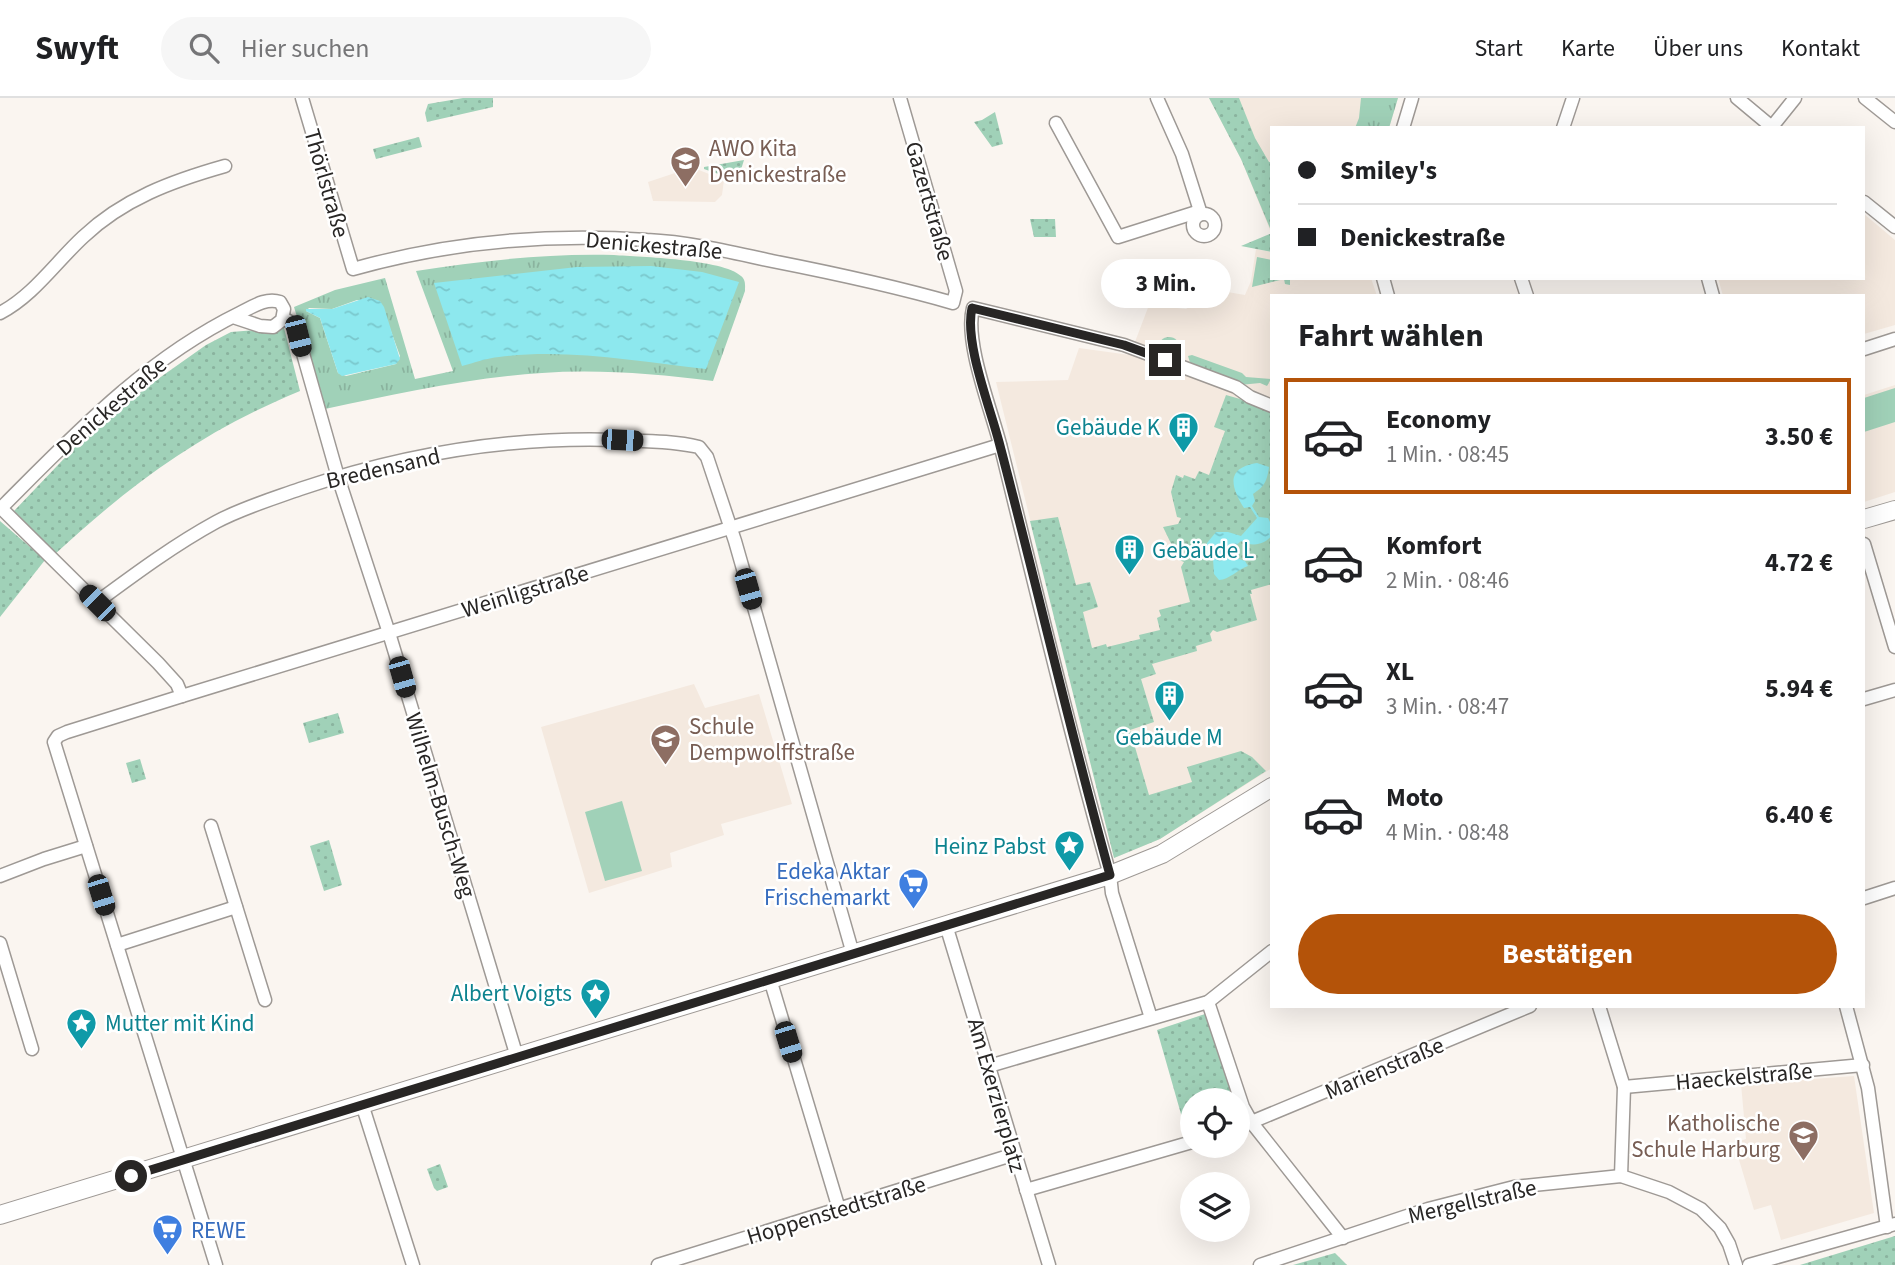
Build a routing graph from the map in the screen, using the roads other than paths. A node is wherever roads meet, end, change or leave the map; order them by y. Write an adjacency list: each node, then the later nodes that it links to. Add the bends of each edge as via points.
1 (302, 98): 18 (street, Thörlstraße)
2 (900, 98): 19 (street, Gazertstraße, via 956,291)
3 (1157, 98): 10 (street, via 1182,153 1201,213 1118,237)
4 (1412, 98): 11 (street)
5 (1573, 98): 12 (street)
6 (1737, 98): 13 (street)
7 (1795, 98): 14 (street)
8 (1865, 98): 9 (street)
9 (1895, 122)
10 (1056, 123)
11 (1404, 126)
12 (1564, 126)
13 (1771, 126)
14 (1773, 126)
15 (225, 166): 20 (street, via 163,186 109,216)
16 (1865, 203): 17 (street)
17 (1895, 226)
18 (353, 269): 19 (street, Denickestraße, via 424,251 504,240 648,240 752,256)
19 (953, 303)
20 (0, 313)
21 (233, 317): 22 (street, via 267,328); 22 (street, Denickestraße, via 269,300 282,304); 28 (street, Denickestraße, via 181,346 112,399)
22 (283, 318): 27 (street, Wilhelm-Busch-Weg, via 292,323 298,336)
23 (1895, 339): 24 (street)
24 (1865, 349)
25 (1270, 405): 26 (street, via 1236,387 1132,348 972,308 976,359)
26 (1000, 445): 31 (street, Weinligstraße); 42 (street)
27 (338, 477): 31 (street, Bredensand, via 427,455 505,443 582,439 699,447 707,457); 33 (street, Bredensand, via 218,521 167,551); 34 (street, Wilhelm-Busch-Weg)
28 (1, 509): 33 (street)
29 (1895, 510): 30 (main road)
30 (1865, 519)
31 (729, 527): 34 (street, Weinligstraße); 51 (street)
32 (1865, 547): 35 (street)
33 (97, 603): 37 (street, via 159,663)
34 (389, 633): 37 (street, Weinligstraße); 60 (street, Wilhelm-Busch-Weg)
35 (1895, 648)
36 (1895, 690): 38 (street)
37 (182, 696): 41 (street, Weinligstraße, via 61,734 54,743)
38 (1865, 699)
39 (1270, 788): 42 (main road, via 1162,854)
40 (211, 826): 46 (street)
41 (86, 846): 43 (street); 49 (street)
42 (1110, 875): 47 (main road); 58 (street)
43 (0, 876)
44 (1895, 888): 45 (street)
45 (1865, 898)
46 (236, 907): 49 (street); 53 (street)
47 (946, 925): 51 (main road); 62 (street, Am Exerzierplatz)
48 (0, 943): 59 (street)
49 (117, 945): 68 (street)
50 (1270, 953): 54 (street)
51 (853, 954): 52 (main road)
52 (770, 979): 60 (main road); 71 (street)
53 (265, 1000)
54 (1208, 1002): 58 (street); 65 (street)
55 (1525, 1008): 65 (street, Marienstraße)
56 (1600, 1008): 63 (street)
57 (1847, 1008): 61 (street)
58 (1151, 1018): 62 (street)
59 (32, 1049)
60 (517, 1057): 64 (main road)
61 (1863, 1065): 63 (street, Haeckelstraße); 73 (street)
62 (989, 1066): 67 (street, Am Exerzierplatz)
63 (1624, 1087): 69 (street)
64 (362, 1104): 68 (main road); 76 (street)
65 (1252, 1123): 74 (street)
66 (1180, 1145): 70 (street)
67 (1015, 1154): 70 (street, Am Exerzierplatz); 71 (street, Hoppenstedtstraße)
68 (183, 1160): 72 (main road); 75 (street)
69 (1621, 1176): 74 (street, Mergellstraße, via 1514,1187); 80 (street, Mergellstraße, via 1669,1192 1701,1209 1720,1228)
70 (1026, 1190): 78 (street, Am Exerzierplatz)
71 (839, 1209): 77 (street, Hoppenstedtstraße)
72 (0, 1215)
73 (1891, 1225): 81 (street)
74 (1343, 1238): 79 (street, Mergellstraße)
75 (216, 1265)
76 (413, 1265)
77 (658, 1265)
78 (1049, 1265)
79 (1260, 1265)
80 (1736, 1265)
81 (1749, 1265)

